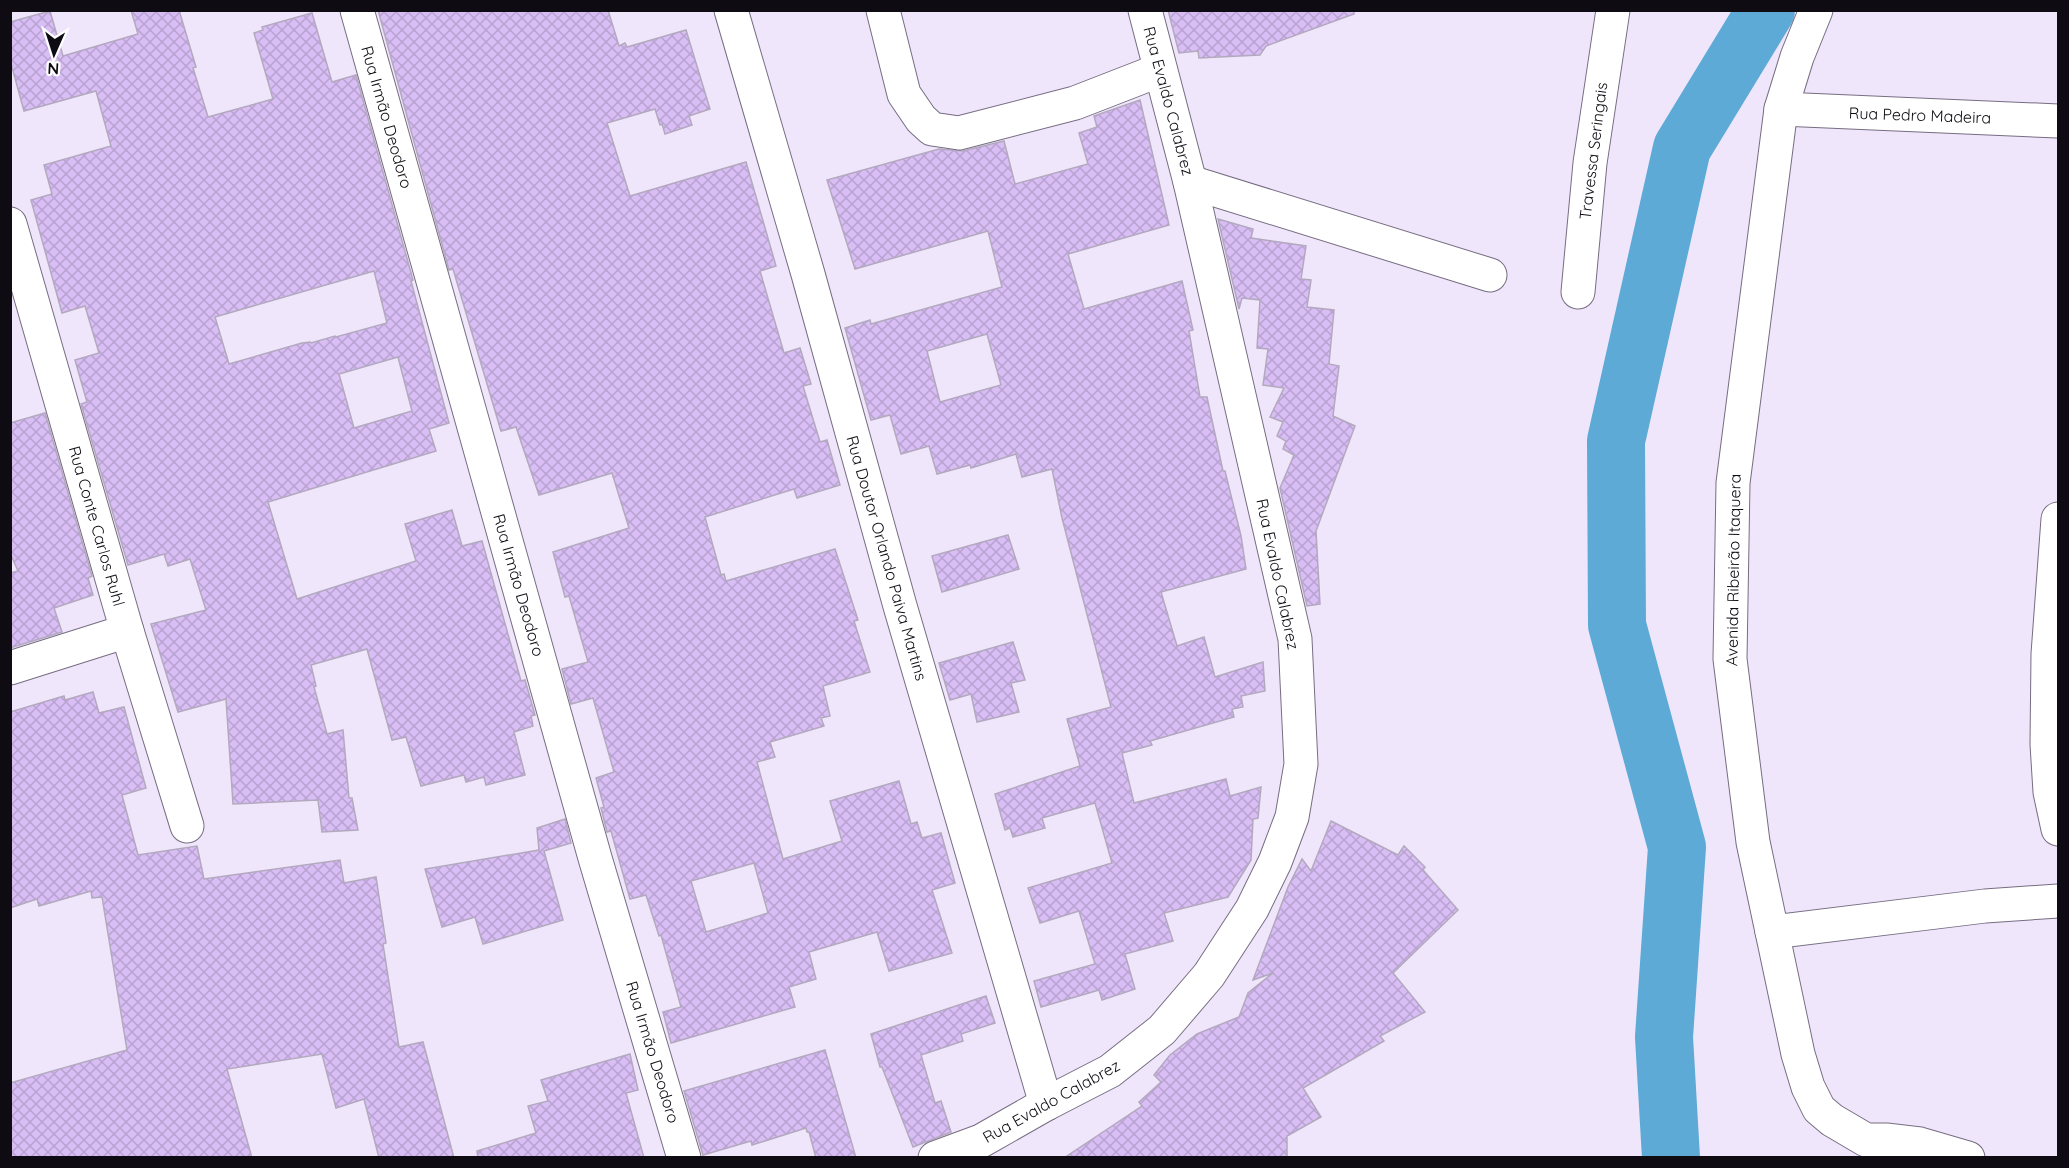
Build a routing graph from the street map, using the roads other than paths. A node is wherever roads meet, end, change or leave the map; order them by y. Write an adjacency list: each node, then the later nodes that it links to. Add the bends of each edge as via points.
1 (357, 10): 24 (street, Rua Irmão Deodoro, via 595,858)
2 (731, 10): 22 (street, Rua Doutor Orlando Paiva Martins)
3 (883, 10): 7 (street, via 904,94 932,129 959,133 1075,103)
4 (1145, 10): 7 (street, Rua Evaldo Calabrez)
5 (1613, 10): 13 (street, Travessa Seringais, via 1590,163)
6 (1816, 10): 8 (street, Avenida Ribeirão Itaquera)
7 (1160, 70): 10 (street, Rua Evaldo Calabrez)
8 (1781, 109): 9 (street, Rua Pedro Madeira); 21 (street, Avenida Ribeirão Itaquera, via 1733,483 1730,659 1749,819)
9 (2058, 121)
10 (1190, 182): 12 (street); 22 (street, Rua Evaldo Calabrez, via 1295,639 1301,764 1292,817 1275,862 1252,909 1209,975 1162,1030 1110,1071)
11 (10, 224): 15 (street, Rua Conte Carlos Ruhl)
12 (1490, 275)
13 (1578, 292)
14 (2058, 519): 17 (street, via 2048,654)
15 (127, 631): 16 (street); 18 (street, Rua Conte Carlos Ruhl)
16 (10, 668)
17 (2053, 690): 19 (street, via 2047,744 2049,792)
18 (187, 826)
19 (2058, 829)
20 (2058, 902): 21 (street, via 1986,906)
21 (1772, 932): 23 (street, Avenida Ribeirão Itaquera, via 1808,1087 1819,1109)
22 (1046, 1104): 25 (street, Rua Evaldo Calabrez, via 981,1141)
23 (1862, 1149): 26 (street, Avenida Ribeirão Itaquera, via 1886,1140 1920,1144)
24 (684, 1158)
25 (935, 1158)
26 (1968, 1158)

